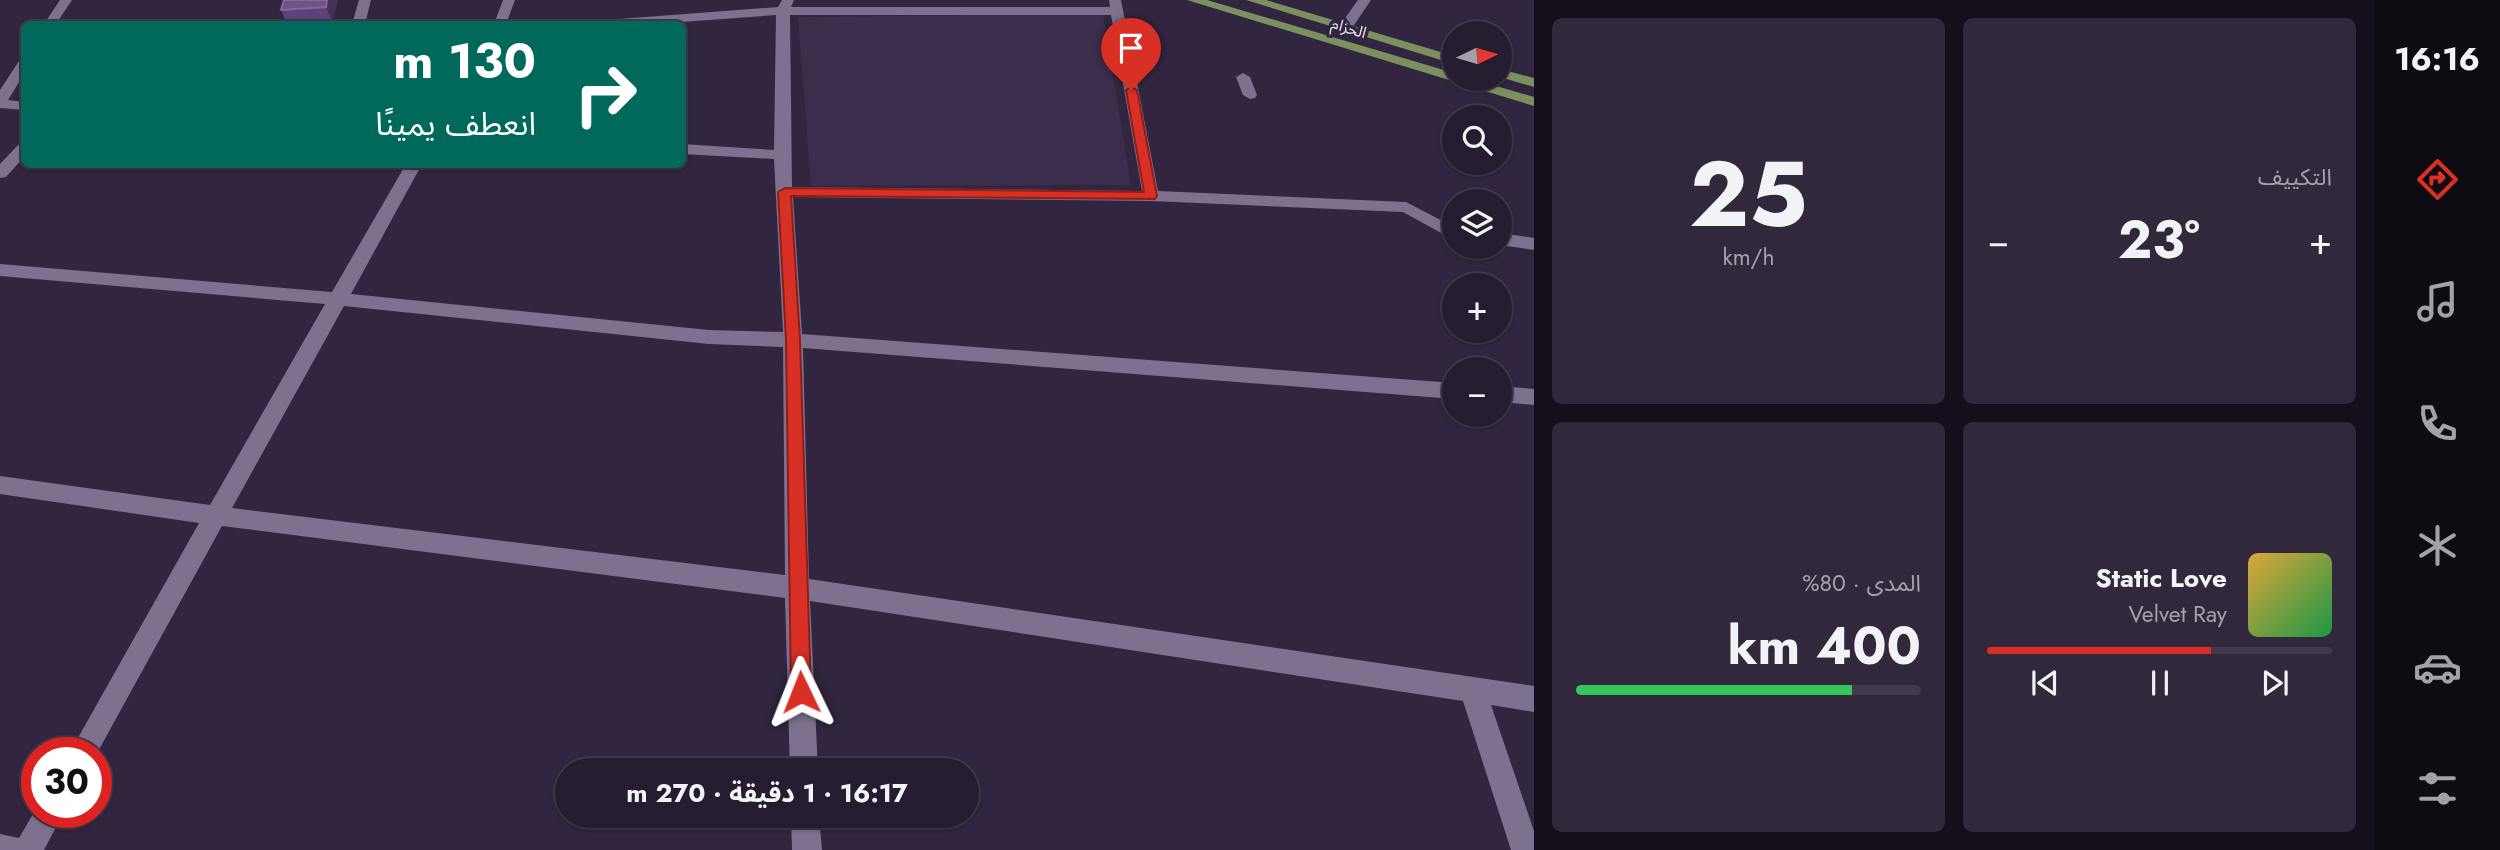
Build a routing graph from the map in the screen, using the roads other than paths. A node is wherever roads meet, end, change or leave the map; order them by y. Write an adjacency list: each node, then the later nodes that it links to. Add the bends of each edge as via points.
1 (66, 0): 9 (street)
2 (365, 0): 10 (street)
3 (509, 0): 11 (street)
4 (1193, 0): 15 (main road, الحزام)
5 (1252, 0): 13 (main road, الحزام)
6 (1365, 0): 13 (street)
7 (785, 5): 8 (street); 12 (street); 27 (street)
8 (1116, 5): 31 (street)
9 (52, 21)
10 (360, 21)
11 (501, 21)
12 (634, 21)
13 (1345, 28): 14 (main road, الحزام)
14 (1442, 56)
15 (1442, 74)
16 (1512, 77): 19 (main road)
17 (20, 78): 23 (street)
18 (1243, 78): 21 (street)
19 (1534, 83)
20 (1498, 91): 22 (main road, الحزام)
21 (1250, 95)
22 (1534, 102)
23 (0, 103): 24 (street)
24 (21, 106)
25 (686, 149): 27 (street)
26 (21, 151): 29 (street)
27 (782, 155): 30 (street)
28 (412, 168): 36 (street)
29 (0, 173)
30 (785, 192): 31 (street); 37 (street)
31 (1151, 196): 32 (street, via 1406,207)
32 (1442, 227)
33 (1512, 241): 34 (street)
34 (1534, 244)
35 (0, 270): 36 (street)
36 (338, 299): 37 (street, via 709,337); 42 (street)
37 (793, 340): 38 (street); 43 (street)
38 (1442, 390)
39 (1512, 395): 40 (street)
40 (1534, 397)
41 (0, 485): 42 (street)
42 (217, 516): 43 (street); 46 (street)
43 (797, 588): 44 (street); 47 (street)
44 (1473, 691): 45 (street); 54 (street)
45 (1534, 699)
46 (92, 737)
47 (804, 758)
48 (41, 828): 52 (street)
49 (806, 828): 53 (street)
50 (0, 848): 51 (street)
51 (13, 850)
52 (28, 850)
53 (807, 850)
54 (1526, 850)

